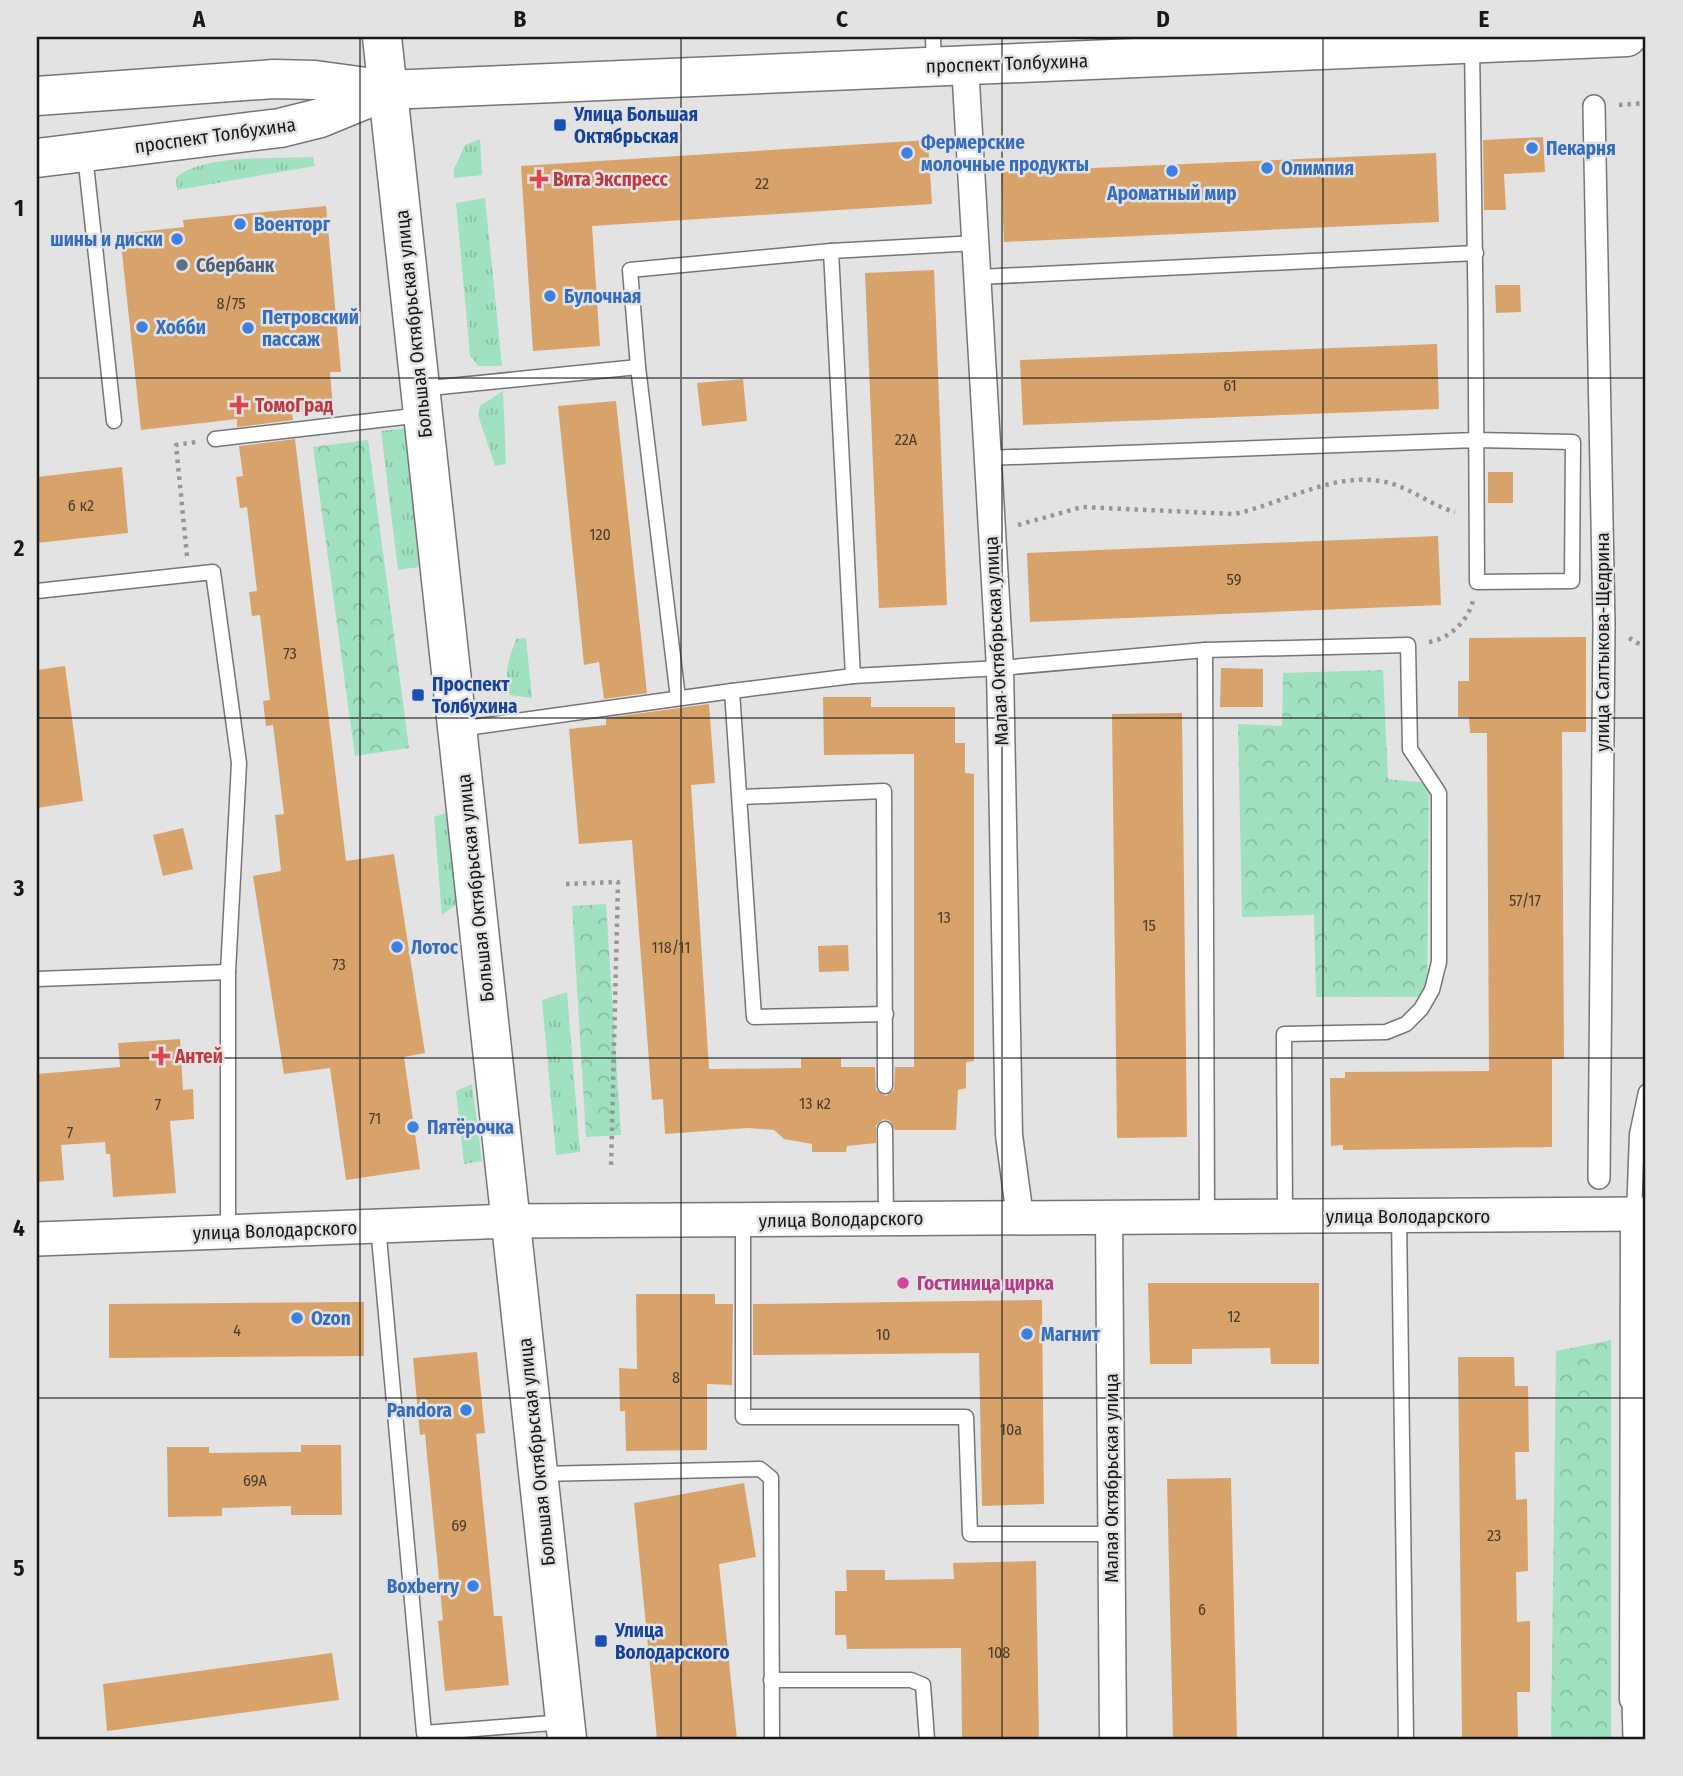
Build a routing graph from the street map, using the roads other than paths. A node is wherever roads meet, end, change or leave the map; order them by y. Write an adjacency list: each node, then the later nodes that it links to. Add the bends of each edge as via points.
1 (382, 37): 5 (main road, Большая Октябрьская улица)
2 (1627, 37): 3 (main road, проспект Толбухина)
3 (1472, 43): 4 (main road, проспект Толбухина); 12 (lane)
4 (944, 56): 5 (main road, проспект Толбухина); 10 (street, Малая Октябрьская улица)
5 (388, 90): 6 (main road, проспект Толбухина, via 274,79); 8 (main road, проспект Толбухина, via 320,118 280,128); 15 (main road, Большая Октябрьская улица)
6 (37, 96)
7 (1602, 105): 34 (street, улица Салтыкова-Щедрина)
8 (85, 153): 9 (main road, проспект Толбухина); 16 (lane)
9 (37, 158)
10 (976, 243): 11 (lane); 13 (street, Малая Октябрьская улица)
11 (831, 251): 14 (lane, via 630,270); 23 (lane)
12 (1476, 253): 13 (lane); 18 (lane)
13 (979, 277): 19 (street, Малая Октябрьская улица)
14 (638, 367): 15 (lane); 25 (lane)
15 (422, 402): 17 (lane); 26 (main road, Большая Октябрьская улица)
16 (114, 421)
17 (215, 439)
18 (1476, 440): 18 (lane, via 1573,442 1572,581 1477,582); 19 (lane)
19 (986, 458): 22 (street, Малая Октябрьская улица)
20 (37, 592): 28 (lane, via 213,572 239,763)
21 (1205, 650): 22 (lane); 39 (lane); 40 (lane, via 1408,645 1410,749 1438,793 1438,962 1432,990 1421,1009 1406,1024 1386,1032 1284,1034)
22 (1000, 668): 23 (lane); 37 (street, Малая Октябрьская улица, via 1009,1135)
23 (853, 676): 24 (lane)
24 (732, 691): 25 (lane); 27 (lane)
25 (678, 698): 26 (lane)
26 (457, 729): 43 (main road, Большая Октябрьская улица)
27 (741, 797): 30 (lane, via 754,1017); 30 (lane, via 884,791)
28 (228, 972): 29 (lane); 45 (lane)
29 (37, 979)
30 (886, 1014): 31 (lane)
31 (885, 1086)
32 (1646, 1092): 35 (lane, via 1637,1134)
33 (885, 1129): 41 (lane)
34 (1599, 1178)
35 (1640, 1214): 36 (street, улица Володарского); 50 (street)
36 (1399, 1216): 40 (street, улица Володарского); 55 (lane)
37 (1020, 1217): 38 (street, улица Володарского); 41 (street, улица Володарского)
38 (1108, 1217): 39 (street, улица Володарского); 48 (street, Малая Октябрьская улица)
39 (1207, 1217): 40 (street, улица Володарского)
40 (1285, 1217)
41 (886, 1219): 42 (street, улица Володарского)
42 (743, 1220): 43 (street, улица Володарского); 48 (lane, via 743,1417 966,1417 970,1534)
43 (511, 1221): 44 (street, улица Володарского); 47 (main road, Большая Октябрьская улица)
44 (379, 1226): 45 (street, улица Володарского); 51 (lane, via 424,1733)
45 (228, 1232): 46 (street, улица Володарского)
46 (37, 1239)
47 (538, 1474): 49 (lane, via 760,1469 767,1473 771,1478); 51 (main road, Большая Октябрьская улица)
48 (1111, 1534): 54 (street, Малая Октябрьская улица)
49 (771, 1680): 52 (lane); 53 (lane, via 911,1680 923,1685 926,1695)
50 (1633, 1699): 56 (street)
51 (566, 1730)
52 (772, 1739)
53 (927, 1739)
54 (1113, 1739)
55 (1406, 1739)
56 (1634, 1739)

